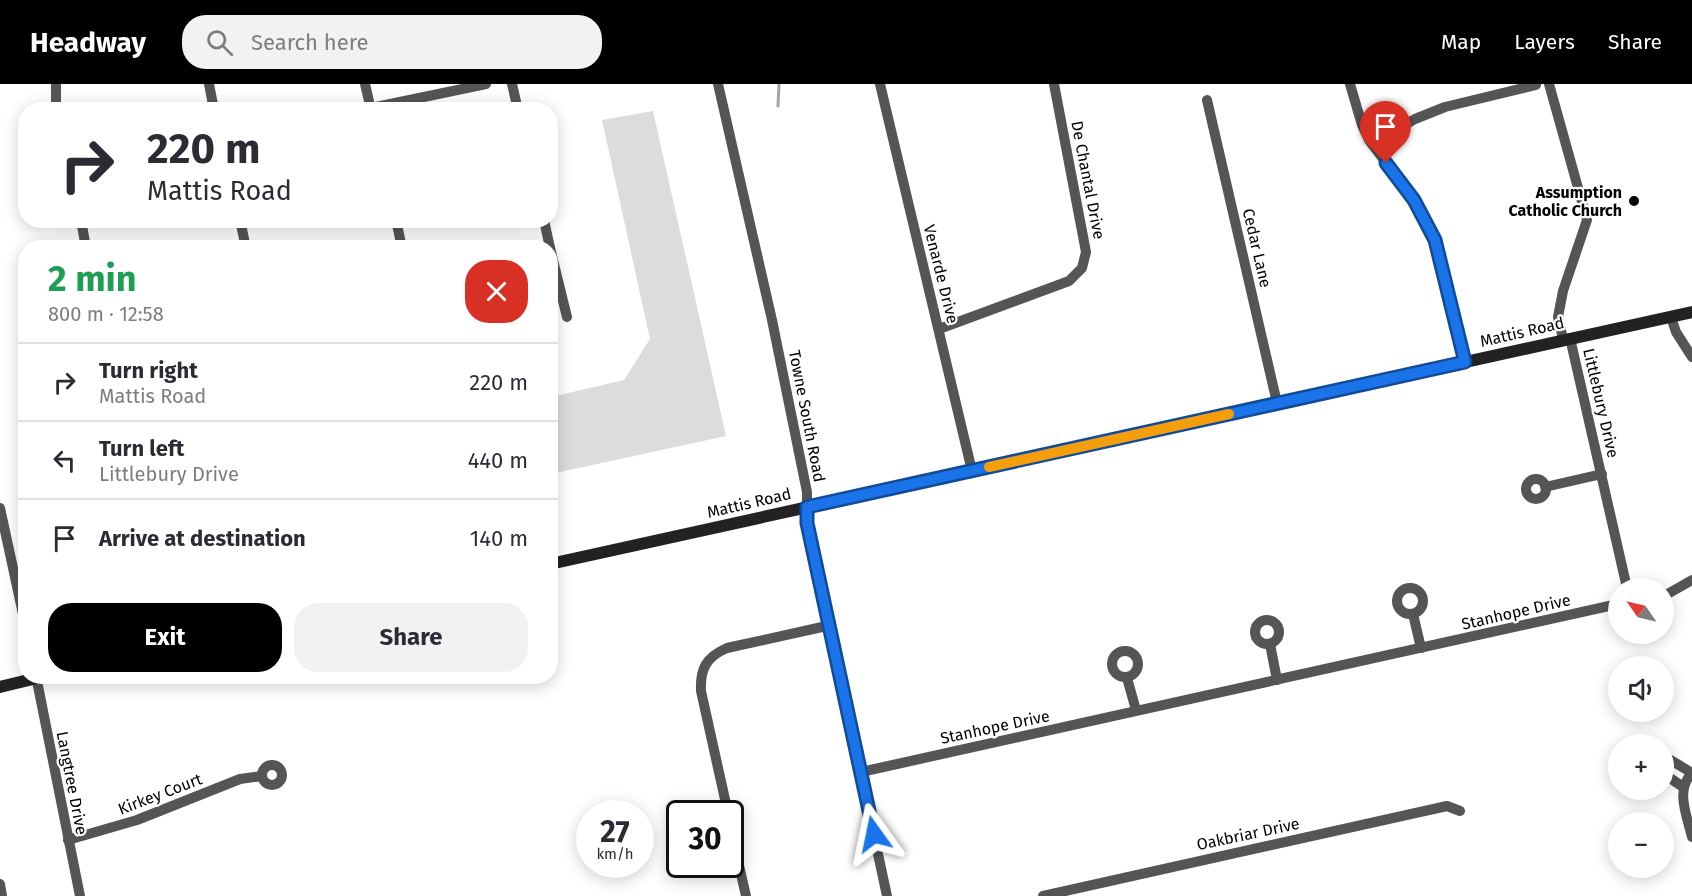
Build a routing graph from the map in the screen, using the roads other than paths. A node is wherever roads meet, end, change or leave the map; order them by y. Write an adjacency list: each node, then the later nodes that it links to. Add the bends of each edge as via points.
1 (56, 84): 13 (street)
2 (209, 84): 14 (street)
3 (365, 84): 15 (street)
4 (486, 84): 16 (street)
5 (512, 84): 17 (street)
6 (718, 84): 31 (street, Towne South Road, via 772,320)
7 (880, 84): 23 (street, Venarde Drive)
8 (1054, 84): 23 (street, De Chantal Drive, via 1082,223 1086,252 1082,268 1069,282)
9 (1350, 84): 18 (street)
10 (1549, 84): 24 (street, Littlebury Drive, via 1587,220 1558,317)
11 (1536, 85): 18 (street, via 1444,107 1414,119)
12 (1207, 100): 27 (street, Cedar Lane)
13 (56, 102)
14 (212, 102)
15 (369, 102)
16 (403, 102)
17 (516, 102)
18 (1372, 144): 26 (street, via 1414,200 1435,240)
19 (558, 280): 21 (street)
20 (1692, 312): 22 (main road, Mattis Road)
21 (567, 316)
22 (1671, 317): 24 (main road, Mattis Road); 25 (street)
23 (939, 329): 28 (street, Venarde Drive)
24 (1566, 339): 26 (main road, Mattis Road); 29 (street, Littlebury Drive)
25 (1692, 357)
26 (1465, 362): 27 (main road, Mattis Road)
27 (1277, 403): 28 (main road, Mattis Road)
28 (972, 471): 31 (main road, Mattis Road)
29 (1602, 474): 30 (street, Littlebury Drive); 34 (street, Littlebury Drive)
30 (1545, 487)
31 (807, 507): 33 (main road, Mattis Road); 40 (street, Towne South Road, via 807,523)
32 (0, 508): 37 (street)
33 (558, 562)
34 (1625, 578)
35 (1692, 580): 36 (street)
36 (1674, 590)
37 (18, 591)
38 (1608, 606): 42 (street, Stanhope Drive)
39 (1413, 614): 42 (street)
40 (831, 625): 50 (street, Towne South Road); 53 (street, via 727,648 715,653 705,665 702,691)
41 (1270, 644): 44 (street)
42 (1421, 648): 44 (street, Stanhope Drive)
43 (1127, 678): 48 (street)
44 (1277, 680): 48 (street, Stanhope Drive)
45 (18, 682): 47 (main road)
46 (40, 684): 56 (street, Langtree Drive)
47 (0, 687)
48 (1136, 710): 50 (street, Stanhope Drive)
49 (1674, 765): 52 (street)
50 (861, 772): 62 (street, Towne South Road)
51 (262, 776): 56 (street, Kirkey Court, via 240,779 137,820)
52 (1688, 778): 55 (street)
53 (725, 800)
54 (1460, 811): 63 (street, Oakbriar Drive, via 1447,806)
55 (1692, 837)
56 (68, 840): 60 (street, Langtree Drive)
57 (742, 878): 61 (street)
58 (0, 884): 59 (street)
59 (2, 896)
60 (80, 896)
61 (746, 896)
62 (887, 896)
63 (1043, 896)

